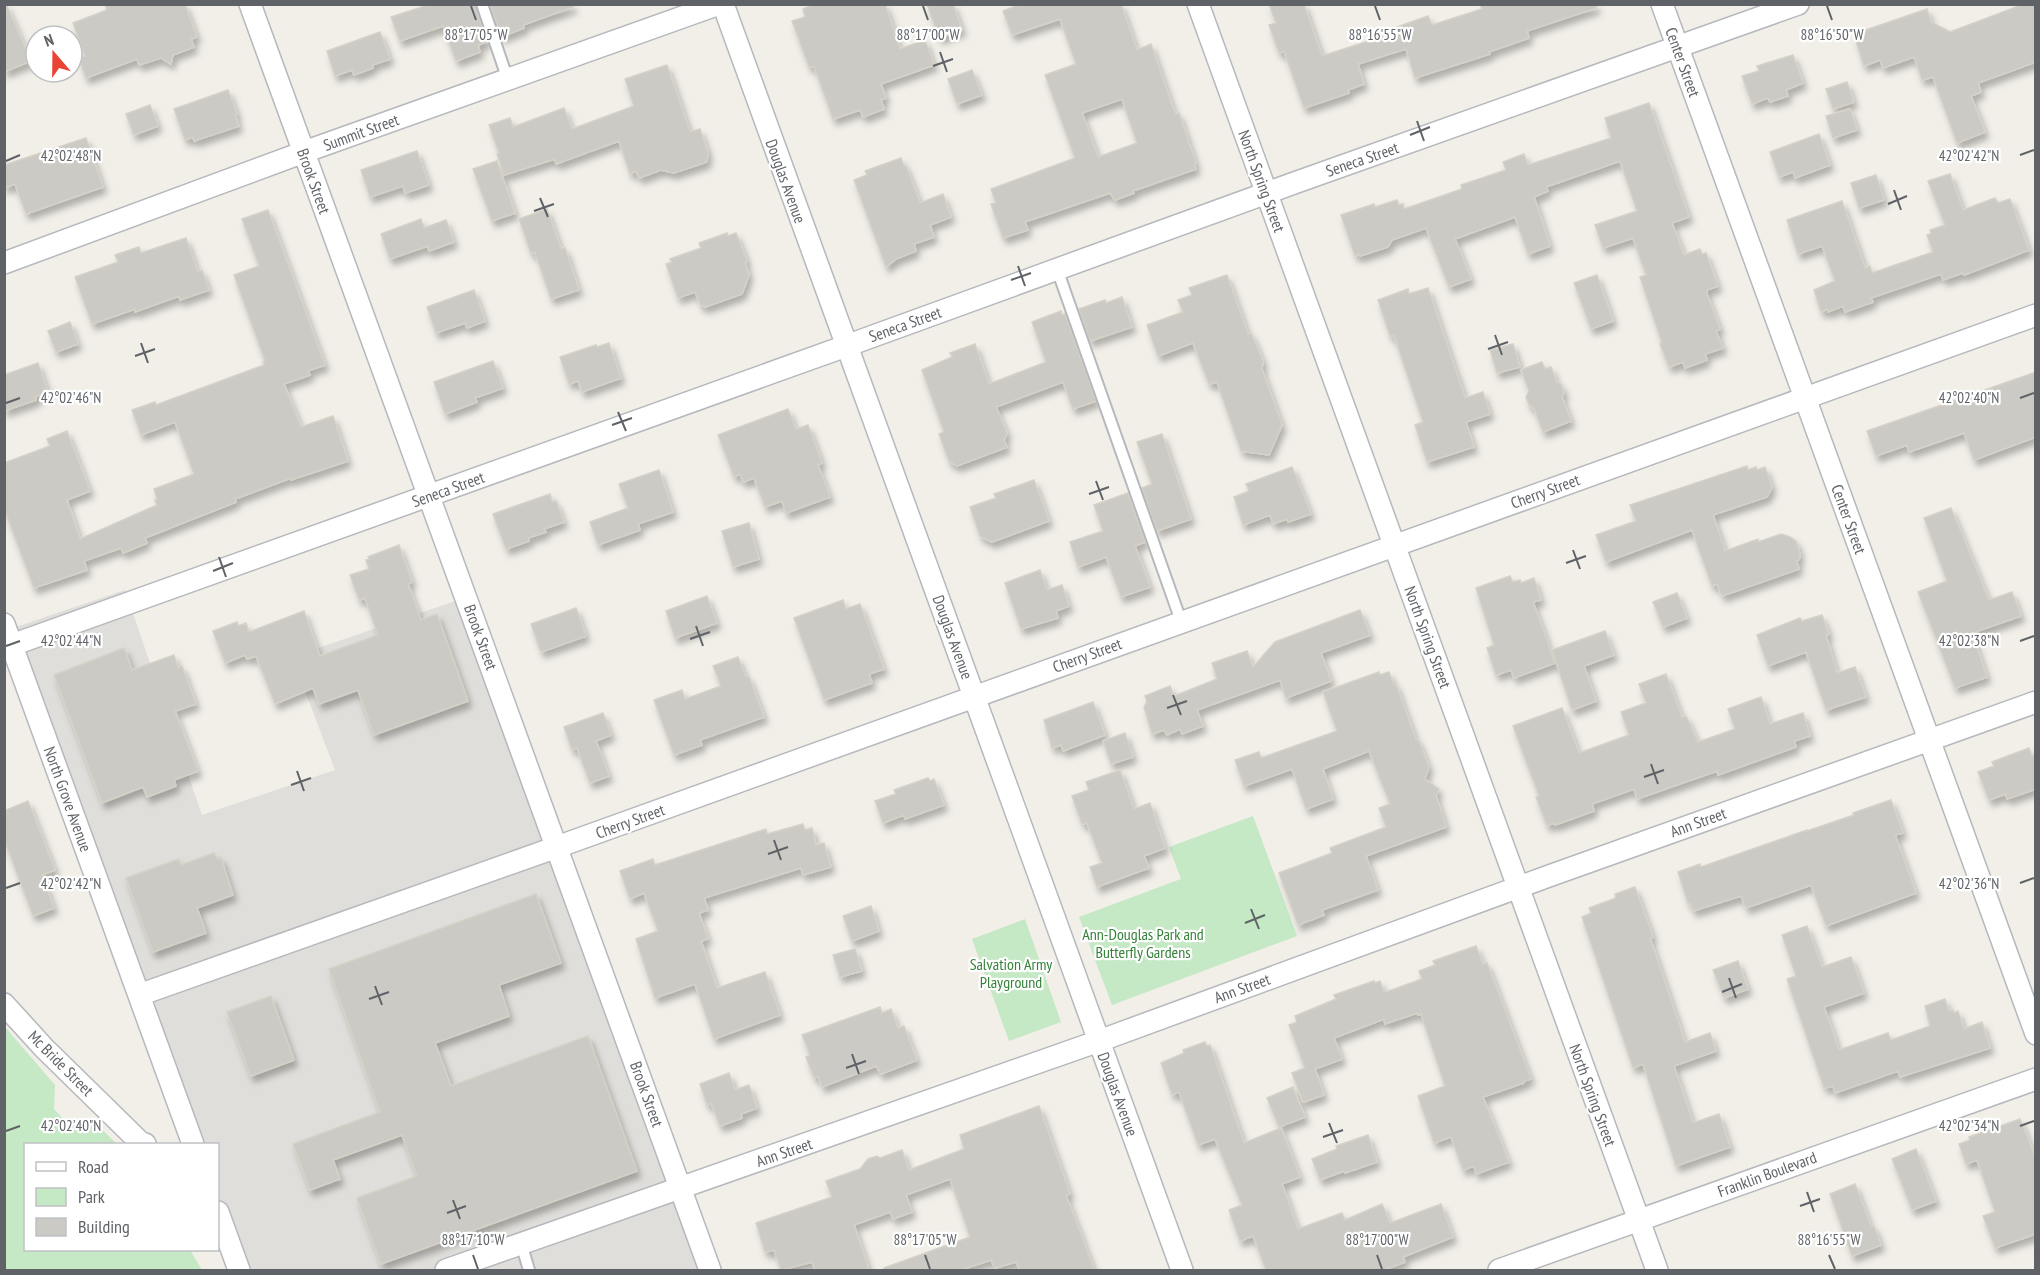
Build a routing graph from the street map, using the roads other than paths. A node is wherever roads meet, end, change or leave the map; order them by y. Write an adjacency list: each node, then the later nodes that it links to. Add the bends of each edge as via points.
1 (250, 4): 9 (street, Brook Street)
2 (482, 4): 8 (lane)
3 (721, 4): 8 (street, Summit Street); 14 (street, Douglas Avenue)
4 (1198, 4): 10 (street, North Spring Street)
5 (1662, 4): 7 (street, Center Street)
6 (1798, 4): 7 (street, Seneca Street)
7 (1678, 48): 10 (street, Seneca Street); 15 (street, Center Street)
8 (508, 80): 9 (street, Summit Street)
9 (304, 152): 11 (street, Summit Street); 16 (street, Brook Street)
10 (1266, 193): 12 (street, Seneca Street); 17 (street, North Spring Street)
11 (4, 263)
12 (1057, 269): 14 (street, Seneca Street); 18 (lane)
13 (2036, 315): 15 (street, Cherry Street)
14 (846, 346): 16 (street, Seneca Street); 21 (street, Douglas Avenue)
15 (1805, 398): 17 (street, Cherry Street); 23 (street, Center Street)
16 (430, 496): 20 (street, Seneca Street); 24 (street, Brook Street)
17 (1394, 545): 18 (street, Cherry Street); 25 (street, North Spring Street)
18 (1181, 621): 21 (street, Cherry Street)
19 (4, 624): 20 (street, North Grove Avenue)
20 (12, 645): 26 (street, North Grove Avenue)
21 (974, 696): 24 (street, Cherry Street); 29 (street, Douglas Avenue)
22 (2036, 702): 23 (street, Ann Street)
23 (1929, 739): 25 (street, Ann Street); 28 (street, Center Street)
24 (557, 847): 26 (street, Cherry Street); 33 (street, Brook Street)
25 (1517, 887): 29 (street, Ann Street); 35 (street, North Spring Street)
26 (139, 995): 32 (street, North Grove Avenue)
27 (4, 1004): 31 (street, Mc Bride Street)
28 (2036, 1034)
29 (1099, 1041): 33 (street, Ann Street); 41 (street, Douglas Avenue)
30 (2036, 1079): 35 (street, Franklin Boulevard)
31 (141, 1143)
32 (193, 1143)
33 (680, 1188): 36 (street, Ann Street); 40 (street, Brook Street)
34 (219, 1215): 37 (street)
35 (1638, 1220): 42 (street, Franklin Boulevard); 43 (street, North Spring Street)
36 (521, 1244): 38 (street, Ann Street); 39 (lane)
37 (239, 1270)
38 (446, 1270)
39 (530, 1270)
40 (710, 1270)
41 (1182, 1270)
42 (1499, 1270)
43 (1657, 1270)

